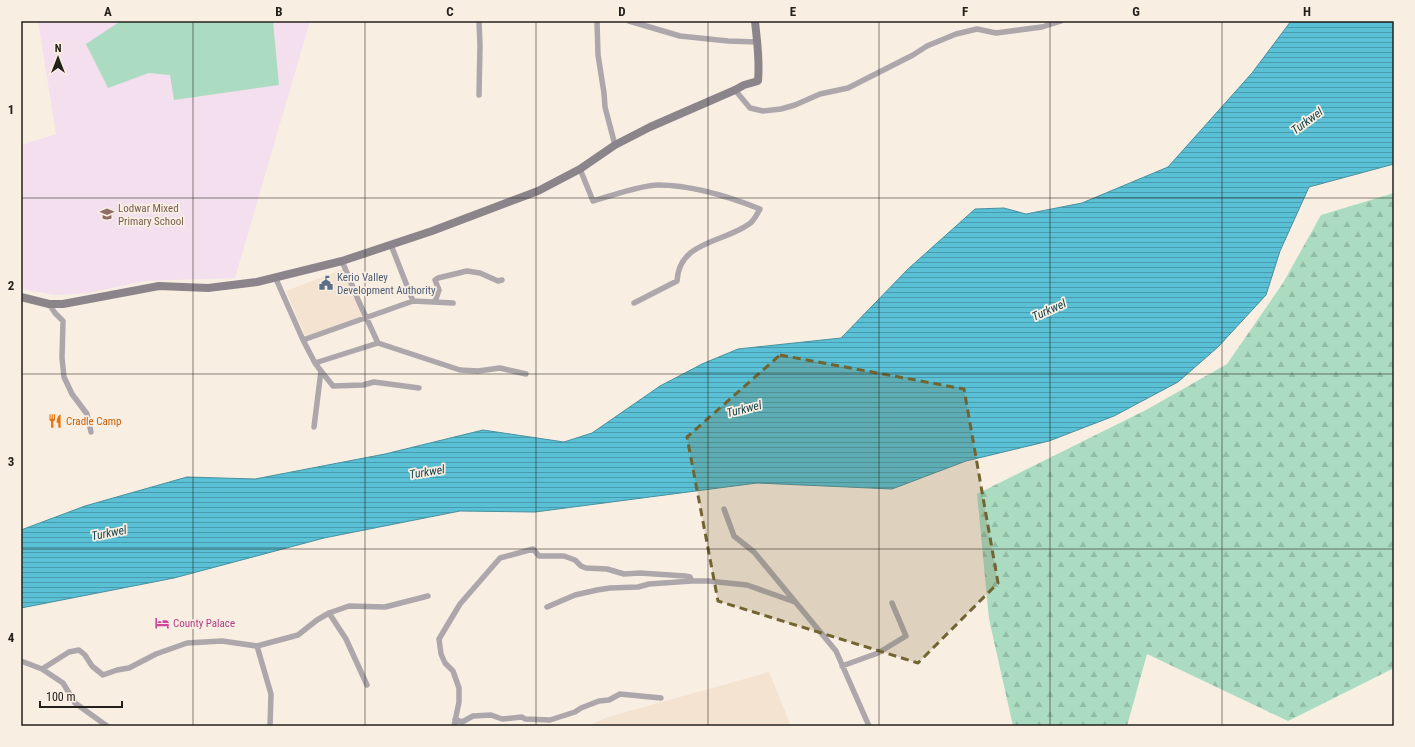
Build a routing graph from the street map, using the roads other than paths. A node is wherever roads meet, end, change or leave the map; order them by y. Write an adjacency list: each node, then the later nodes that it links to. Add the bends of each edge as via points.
1 (479, 21): 8 (street)
2 (597, 21): 9 (street, via 598,55 605,107)
3 (629, 21): 6 (street, via 688,38)
4 (755, 21): 6 (street)
5 (1061, 21): 7 (street, via 1042,27 996,33 977,29 956,34 927,46 848,88 820,94 781,110 763,112 750,108)
6 (758, 42): 7 (street, via 758,80)
7 (735, 90): 9 (street)
8 (479, 95)
9 (615, 145): 10 (street)
10 (580, 169): 11 (street, via 538,191 482,214); 19 (street, via 593,201 657,185 696,190 760,209 750,224 697,248 686,256 679,267 677,281)
11 (391, 245): 12 (street); 16 (street)
12 (342, 261): 13 (street); 21 (street)
13 (276, 279): 20 (street, via 208,288 159,286 84,301); 22 (street)
14 (502, 280): 17 (street, via 498,282 480,273 467,271 438,278 435,280 439,290)
15 (21, 297): 20 (street)
16 (413, 301): 17 (street); 21 (street)
17 (436, 302): 18 (street)
18 (453, 303)
19 (634, 303)
20 (49, 304): 29 (street, via 63,321 64,377 72,394 87,414)
21 (366, 318): 22 (street); 23 (street)
22 (303, 340): 24 (street)
23 (378, 343): 24 (street); 26 (street, via 460,370 500,368)
24 (315, 363): 25 (street)
25 (321, 371): 27 (street, via 333,386 374,382); 28 (street)
26 (526, 374)
27 (419, 388)
28 (314, 427)
29 (91, 432)
30 (724, 509): 33 (street, via 734,536 754,552)
31 (692, 581): 33 (street, via 747,585); 35 (street, via 597,590 575,595); 43 (street, via 690,577 685,576 624,574 607,569 591,569 564,556 539,556 533,549 500,558 460,604 439,639 440,654 453,671 460,688)
32 (428, 596): 36 (street, via 385,607 348,606)
33 (795, 602): 39 (street, via 836,651)
34 (892, 603): 39 (street, via 906,636 878,653)
35 (547, 607)
36 (330, 613): 37 (street, via 298,635); 41 (street, via 346,639)
37 (257, 646): 40 (street, via 222,641 187,644 156,654 129,668 103,675 79,650 69,652); 45 (street, via 271,694)
38 (21, 661): 40 (street)
39 (842, 666): 47 (street)
40 (42, 669): 44 (street, via 63,683 75,703)
41 (367, 685)
42 (661, 698): 43 (street, via 620,694 550,720 522,717 502,719 492,714 473,716 462,722)
43 (456, 719): 46 (street)
44 (107, 726)
45 (270, 726)
46 (454, 726)
47 (869, 726)

